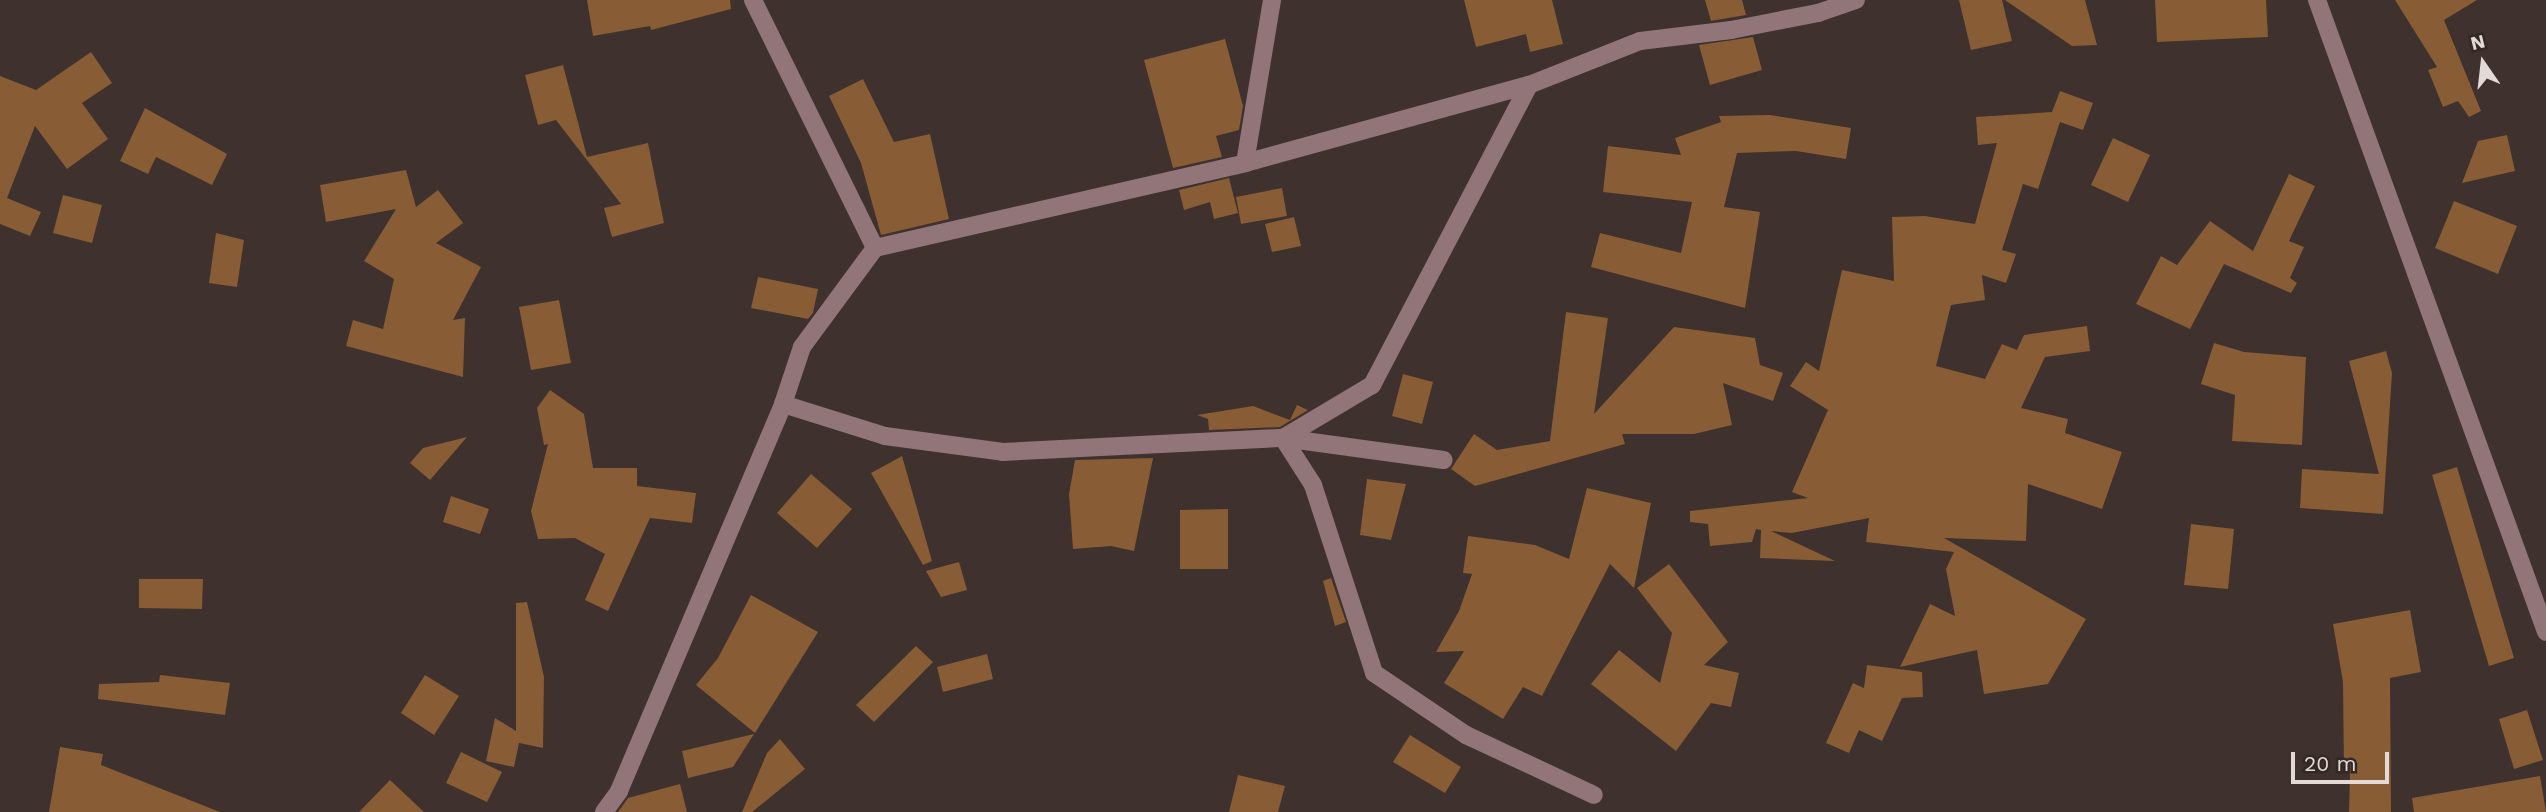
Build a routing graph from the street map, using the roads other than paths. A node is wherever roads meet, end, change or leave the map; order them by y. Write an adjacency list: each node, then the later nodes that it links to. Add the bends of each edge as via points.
1 (753, 0): 7 (street)
2 (1272, 0): 6 (street)
3 (1856, 0): 5 (street, via 1756,25 1640,41)
4 (2317, 0): 11 (street)
5 (1529, 85): 6 (street); 9 (street, via 1372,385)
6 (1245, 163): 7 (street)
7 (875, 248): 8 (street, via 802,347)
8 (783, 404): 9 (street, via 885,436 1003,452); 13 (street, via 619,791)
9 (1283, 438): 10 (street); 12 (street, via 1313,485 1374,673 1466,734)
10 (1444, 460)
11 (2546, 632)
12 (1594, 795)
13 (604, 812)

